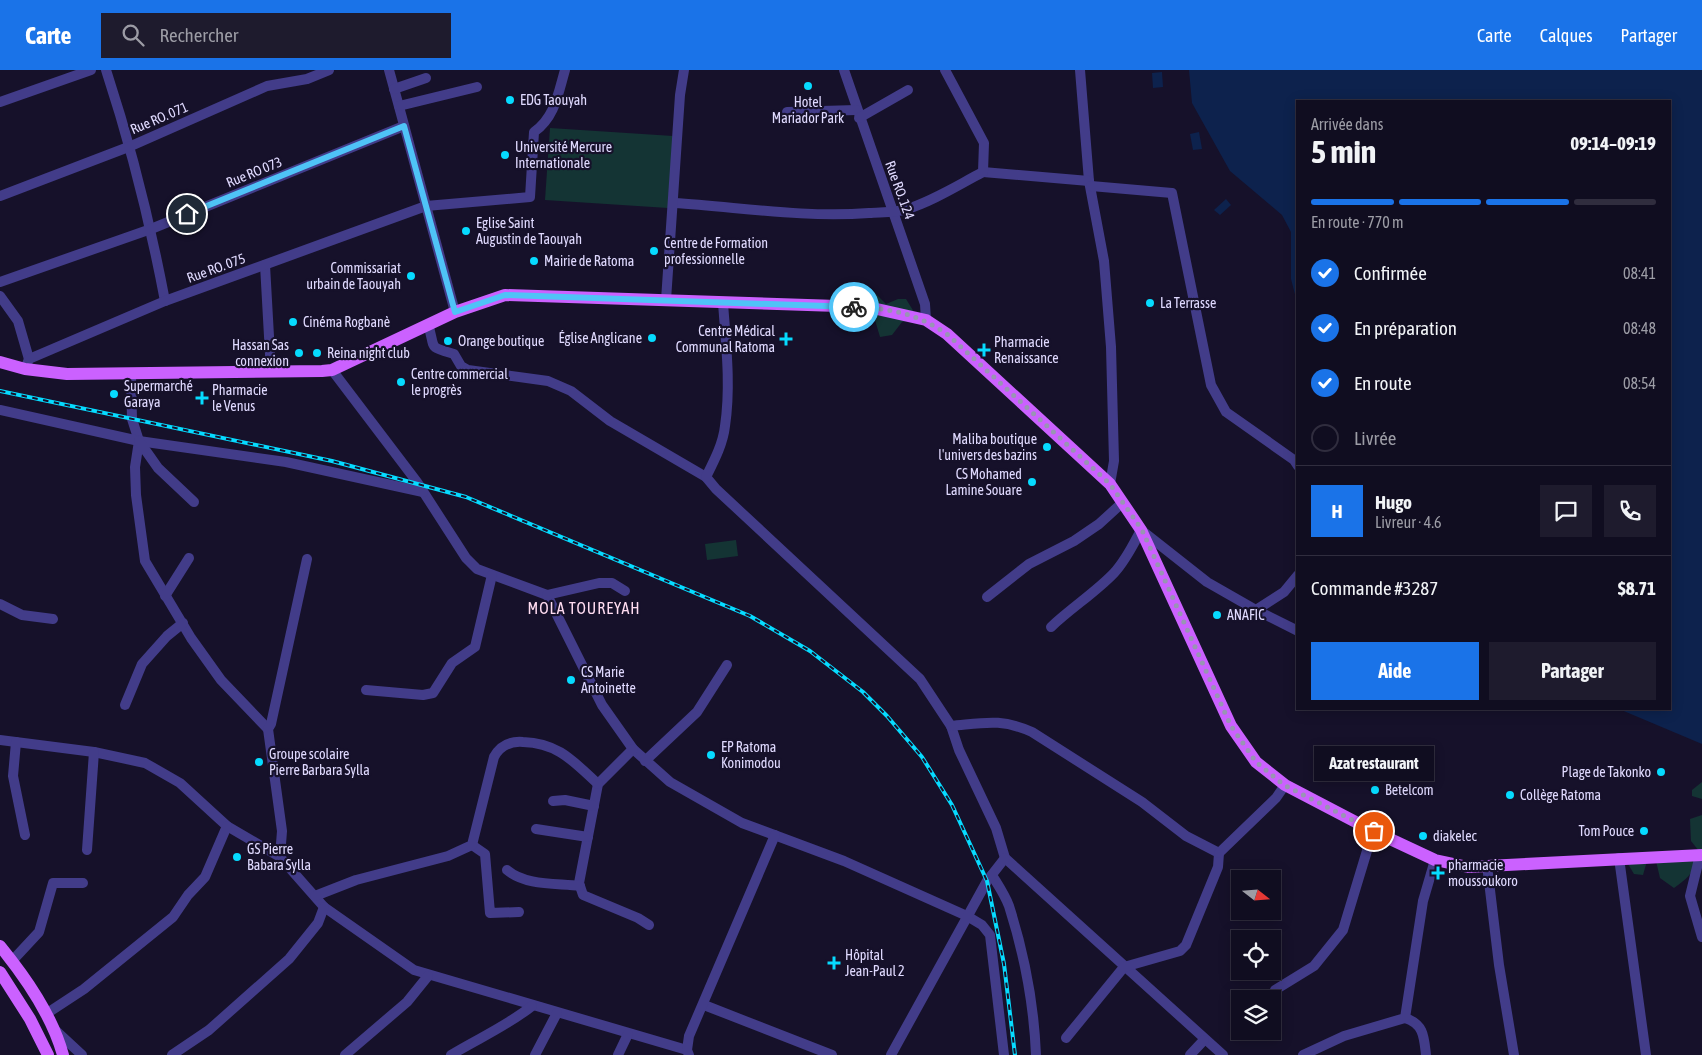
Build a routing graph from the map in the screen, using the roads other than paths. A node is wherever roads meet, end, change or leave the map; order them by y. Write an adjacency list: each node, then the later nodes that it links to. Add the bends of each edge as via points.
1 (91, 70): 14 (street)
2 (106, 70): 19 (street)
3 (329, 70): 19 (street, Rue RO. 071, via 307,79 267,86)
4 (389, 70): 12 (street)
5 (564, 70): 24 (street, Rue RO. 075, via 554,110 545,124 534,132 530,197)
6 (684, 70): 23 (street)
7 (844, 70): 17 (street, Rue RO. 124)
8 (945, 70): 20 (street, via 984,143)
9 (1080, 70): 21 (street)
10 (426, 78): 12 (street)
11 (477, 87): 15 (street)
12 (394, 89): 15 (street)
13 (908, 90): 17 (street)
14 (0, 102)
15 (399, 106): 18 (street)
16 (788, 112): 17 (street)
17 (858, 114): 25 (street, Rue RO. 124)
18 (404, 126): 24 (street); 26 (street, Rue RO 073)
19 (130, 146): 22 (street, Rue RO. 071); 26 (street)
20 (983, 172): 21 (street); 25 (street, via 906,209)
21 (1090, 184): 43 (street, via 1172,193 1211,385 1226,412); 45 (street, via 1104,260 1111,347 1114,461)
22 (0, 196)
23 (674, 203): 25 (street, via 759,209 778,214 847,215); 30 (street)
24 (426, 206): 27 (street, Rue RO. 075); 33 (street)
25 (893, 211): 34 (street, Rue RO. 124, via 925,304)
26 (151, 229): 28 (street, Rue RO 073); 31 (street)
27 (265, 265): 31 (street, Rue RO. 075); 39 (street)
28 (0, 282)
29 (0, 296): 37 (street, via 18,321)
30 (666, 300): 32 (main road); 33 (main road, via 505,295)
31 (165, 301): 37 (street, Rue RO. 075)
32 (723, 303): 34 (main road, via 868,307); 44 (street, via 728,375 725,428)
33 (455, 312): 35 (main road)
34 (926, 320): 45 (main road, via 947,334)
35 (428, 324): 38 (main road); 44 (street, via 437,351 454,354 461,366 468,370 548,381 571,391 610,421)
36 (0, 362): 37 (main road)
37 (27, 364): 40 (main road, via 67,374)
38 (332, 370): 39 (main road); 46 (street)
39 (271, 372): 40 (main road)
40 (131, 375): 42 (street, via 132,419)
41 (0, 410): 42 (street)
42 (139, 441): 46 (street, via 286,462); 47 (street, via 158,468); 56 (street, via 134,467 145,561)
43 (1296, 463)
44 (706, 477): 67 (street, via 920,679)
45 (1110, 484): 48 (main road)
46 (423, 492): 52 (street, via 466,558 477,570)
47 (194, 502)
48 (1122, 503): 49 (main road); 57 (street, via 1099,524 1029,564)
49 (1142, 530): 59 (street, via 1207,582); 62 (street, via 1126,559 1113,574); 75 (main road, via 1231,726 1256,762)
50 (189, 558): 56 (street)
51 (307, 558): 68 (street)
52 (492, 575): 55 (street); 65 (street, via 475,646 452,663 433,693 423,696)
53 (1296, 577): 59 (street, via 1284,592)
54 (625, 591): 55 (street, via 612,583 599,583)
55 (547, 595): 71 (street, via 602,705)
56 (165, 596): 61 (street)
57 (987, 597)
58 (0, 604): 60 (street, via 22,615)
59 (1256, 610): 63 (street)
60 (53, 619)
61 (183, 623): 66 (street, via 142,664); 68 (street, via 221,680)
62 (1051, 626)
63 (1296, 630)
64 (726, 665): 73 (street, via 697,712)
65 (366, 690)
66 (125, 706)
67 (951, 726): 86 (street, via 998,722 1014,724 1032,732 1142,802 1186,836); 89 (street, via 996,828)
68 (268, 729): 88 (street, via 282,831)
69 (0, 740): 70 (street)
70 (16, 742): 72 (street); 81 (street, via 13,776)
71 (632, 749): 73 (street); 74 (street)
72 (94, 752): 78 (street, via 144,763 166,775 180,783); 85 (street)
73 (645, 761): 82 (street, via 670,782 708,804 742,823)
74 (598, 784): 77 (street); 84 (street, via 566,754 541,742 515,741 499,748)
75 (1284, 785): 80 (main road); 86 (street, via 1276,798)
76 (553, 801): 77 (street, via 566,800)
77 (594, 806): 83 (street)
78 (227, 826): 88 (street); 112 (street, via 205,877 173,917 84,989)
79 (536, 829): 83 (street)
80 (1374, 831): 91 (main road); 108 (street, via 1343,930 1314,966)
81 (25, 834)
82 (776, 835): 100 (street, via 844,861); 109 (street)
83 (588, 837): 96 (street)
84 (472, 845): 97 (street, via 448,856 356,880); 99 (street, via 485,854 490,913)
85 (88, 850)
86 (1219, 853): 105 (street, via 1218,867 1186,944 1180,951)
87 (1701, 855): 90 (main road); 102 (street, via 1690,896)
88 (280, 857): 97 (street)
89 (1005, 858): 94 (street); 105 (street)
90 (1619, 858): 92 (main road); 136 (street)
91 (1435, 860): 92 (main road, via 1468,867); 113 (street, via 1424,901)
92 (1487, 865): 135 (street)
93 (507, 870): 96 (street, via 514,876 548,884)
94 (992, 875): 100 (street); 130 (street, via 1008,904 1018,943 1035,1022)
95 (83, 883): 104 (street, via 53,883 39,932)
96 (580, 886): 101 (street, via 583,895)
97 (314, 896): 98 (street)
98 (324, 906): 107 (street, via 414,970); 122 (street, via 318,923 289,959 209,1030)
99 (519, 912)
100 (967, 916): 128 (street); 129 (street, via 982,925 990,936)
101 (649, 924)
102 (1702, 937)
103 (0, 946): 104 (main road)
104 (12, 961): 112 (main road)
105 (1124, 966): 116 (street); 117 (street)
106 (0, 972): 119 (main road, via 30,1018)
107 (428, 976): 110 (street); 123 (street, via 406,1002)
108 (1275, 990)
109 (704, 1005): 118 (street, via 689,1036); 127 (street)
110 (532, 1006): 111 (street); 124 (street)
111 (557, 1013): 115 (street); 125 (street)
112 (46, 1014): 114 (main road)
113 (1405, 1018): 133 (street, via 1344,1036); 134 (street, via 1415,1021 1423,1032)
114 (54, 1029): 120 (main road); 121 (street)
115 (628, 1034): 118 (street); 126 (street)
116 (1066, 1038)
117 (1204, 1040): 131 (street); 132 (street)
118 (688, 1053)
119 (48, 1055)
120 (63, 1055)
121 (82, 1055)
122 (172, 1055)
123 (345, 1055)
124 (452, 1055)
125 (535, 1055)
126 (618, 1055)
127 (832, 1055)
128 (891, 1055)
129 (1004, 1055)
130 (1036, 1055)
131 (1190, 1055)
132 (1223, 1055)
133 (1303, 1055)
134 (1426, 1055)
135 (1514, 1055)
136 (1646, 1055)

